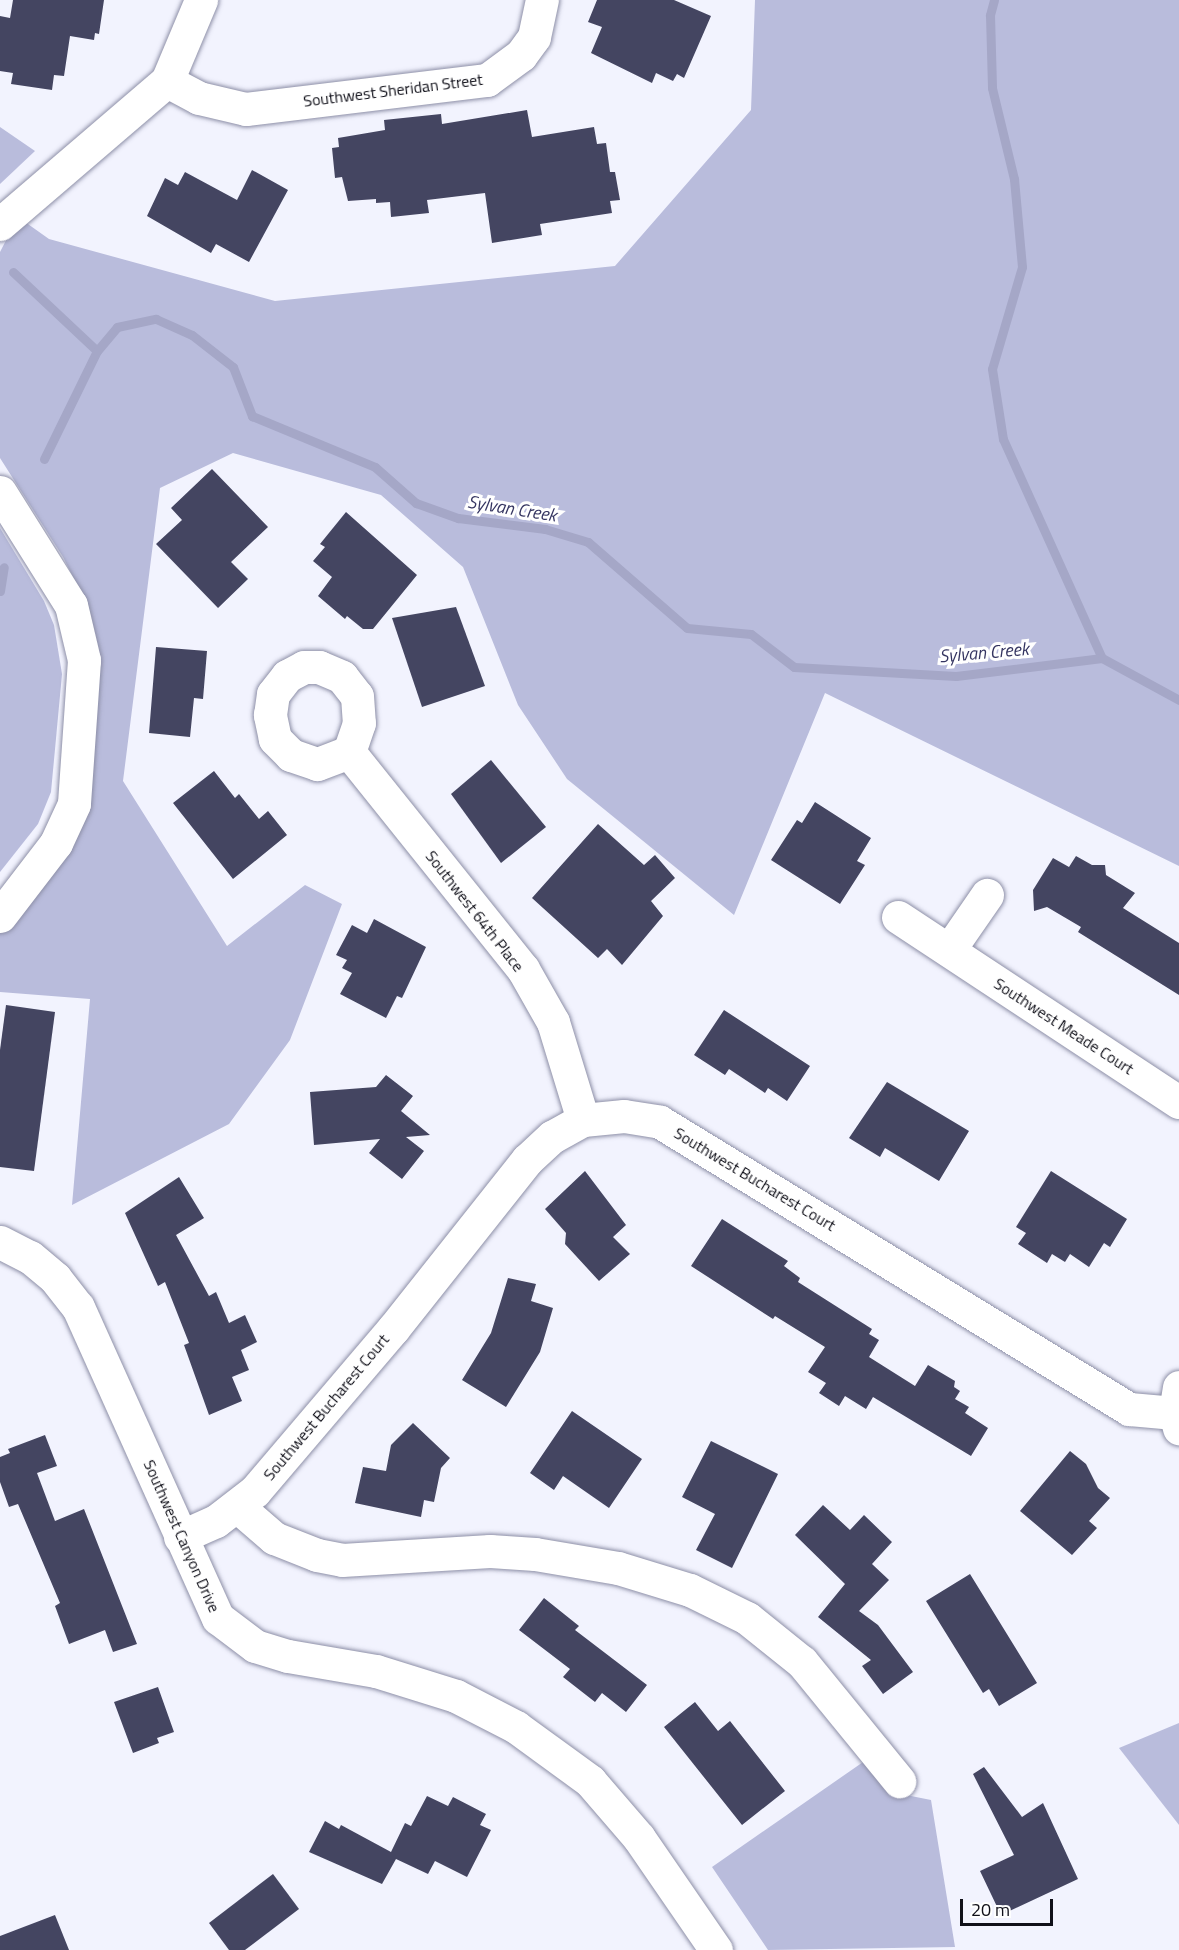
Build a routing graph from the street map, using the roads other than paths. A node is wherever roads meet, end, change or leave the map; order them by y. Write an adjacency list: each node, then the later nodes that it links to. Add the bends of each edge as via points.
1 (201, 0): 3 (street)
2 (542, 0): 3 (street, Southwest Sheridan Street, via 534,37 521,55 487,80 246,109 199,98)
3 (166, 81): 4 (street)
4 (0, 224)
5 (0, 492): 8 (street, via 71,605 84,660 74,804 56,843)
6 (349, 752): 12 (street, Southwest 64th Place, via 523,969 553,1022)
7 (987, 895): 10 (street)
8 (0, 916)
9 (898, 917): 10 (street, Southwest Meade Court)
10 (949, 950): 11 (street, Southwest Meade Court)
11 (1179, 1102)
12 (583, 1120): 14 (street, Southwest Bucharest Court, via 624,1116 660,1122 1129,1409); 15 (street, Southwest Bucharest Court, via 552,1137 527,1160 393,1329 255,1491)
13 (0, 1242): 16 (street, Southwest Canyon Drive, via 30,1257 55,1278 78,1307 113,1377)
14 (1178, 1409)
15 (237, 1506): 16 (street, Southwest Bucharest Court); 17 (street, via 274,1538 317,1556 342,1560 490,1551 535,1554 618,1568 690,1590 747,1618 802,1662)
16 (180, 1537): 18 (street, Southwest Canyon Drive, via 218,1618 255,1646 288,1656 376,1671 456,1696 516,1727 590,1781 639,1838)
17 (899, 1781)
18 (716, 1950)

